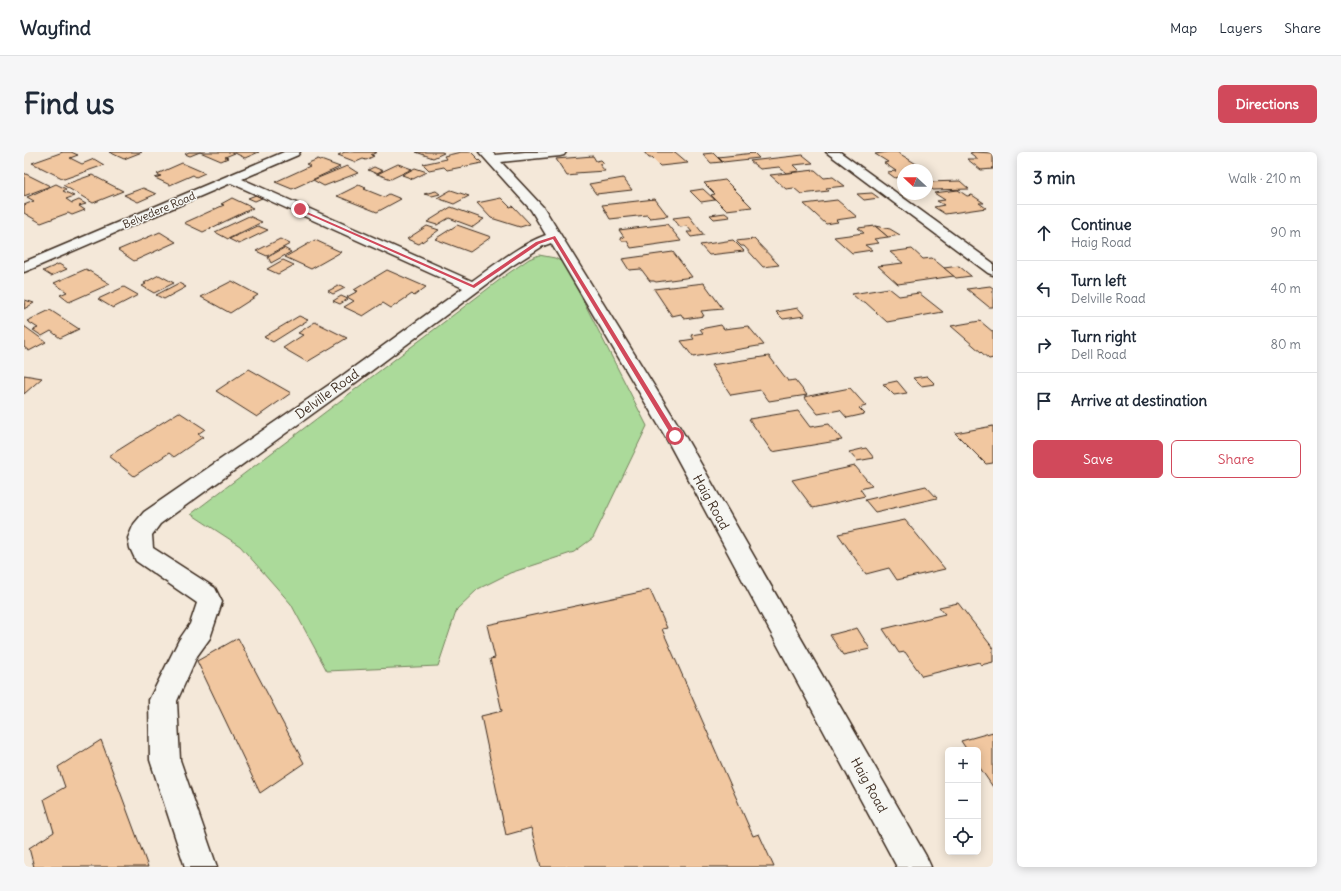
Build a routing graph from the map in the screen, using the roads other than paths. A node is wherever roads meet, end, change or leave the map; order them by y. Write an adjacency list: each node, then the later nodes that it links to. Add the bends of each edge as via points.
1 (294, 152): 5 (street, Belvedere Road)
2 (560, 152): 4 (street)
3 (832, 152): 8 (street)
4 (488, 156): 6 (street, Haig Road, via 537,208)
5 (232, 179): 7 (street, Belvedere Road); 9 (street)
6 (554, 237): 9 (street, Delville Road, via 538,243); 11 (street, Haig Road, via 675,436)
7 (24, 267)
8 (993, 270)
9 (474, 287): 10 (street, Delville Road, via 152,518 140,533 139,544 144,554 206,595 210,602 201,630 188,648 163,700 162,728 165,760)
10 (201, 867)
11 (915, 867)

